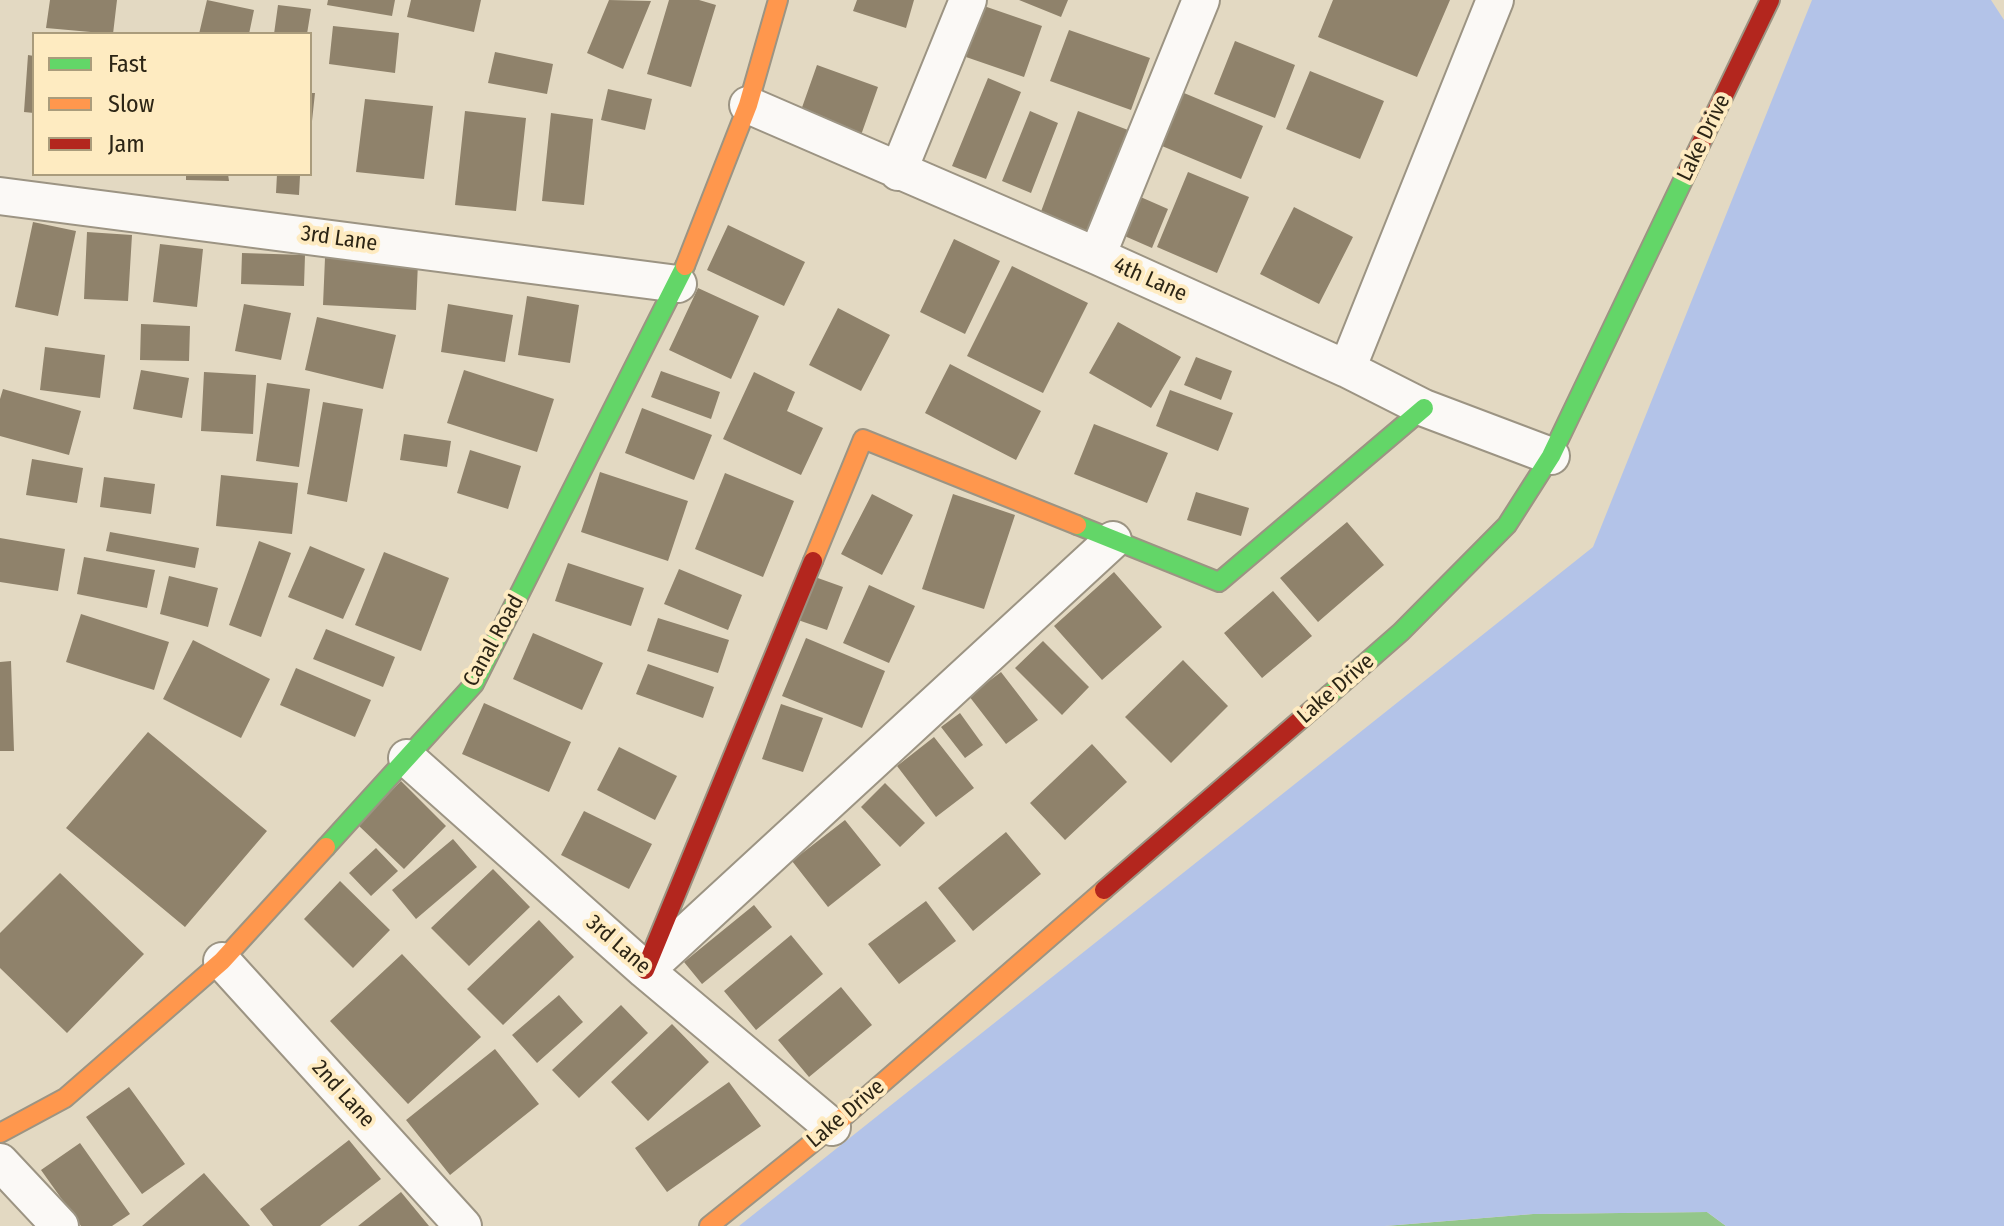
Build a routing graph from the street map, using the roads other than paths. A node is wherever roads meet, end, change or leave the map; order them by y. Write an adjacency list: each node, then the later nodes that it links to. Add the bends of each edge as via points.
1 (778, 0): 6 (street, Canal Road)
2 (968, 0): 7 (street)
3 (1201, 0): 9 (street)
4 (1495, 0): 11 (street)
5 (1770, 0): 13 (street, Lake Drive)
6 (748, 105): 7 (street, 4th Lane); 10 (street, Canal Road)
7 (898, 172): 9 (street, 4th Lane)
8 (0, 196): 10 (street, 3rd Lane)
9 (1097, 256): 11 (street, 4th Lane)
10 (678, 284): 15 (street, Canal Road, via 474,684)
11 (1347, 369): 12 (street, 4th Lane)
12 (1424, 408): 13 (street, 4th Lane); 14 (street, via 1219,582)
13 (1551, 456): 18 (street, Lake Drive, via 1507,525 1401,632)
14 (1113, 540): 17 (street); 17 (street, via 863,439)
15 (407, 758): 16 (street, Canal Road); 17 (street, 3rd Lane)
16 (222, 961): 19 (street, Canal Road, via 65,1098); 22 (street, 2nd Lane)
17 (645, 970): 18 (street, 3rd Lane)
18 (832, 1127): 23 (street, Lake Drive)
19 (0, 1133)
20 (0, 1162): 21 (street)
21 (60, 1226)
22 (463, 1226)
23 (709, 1226)

